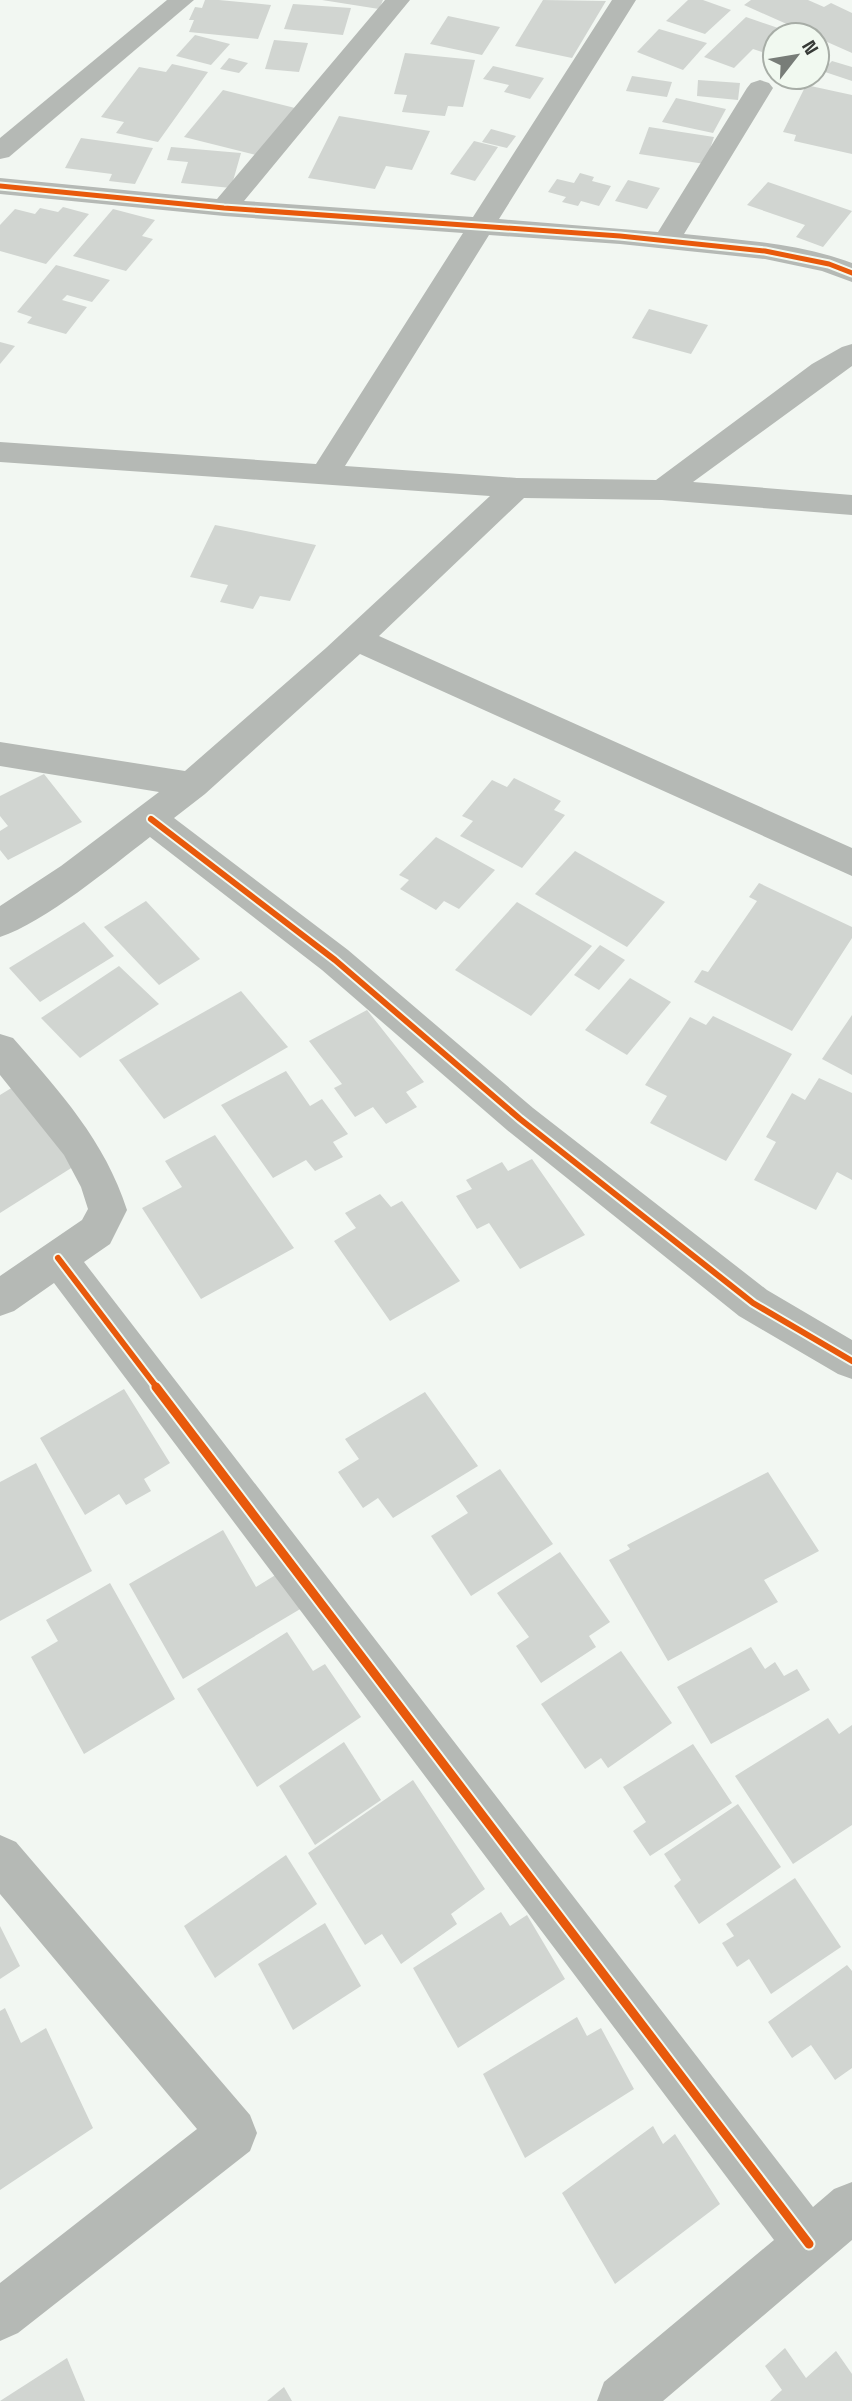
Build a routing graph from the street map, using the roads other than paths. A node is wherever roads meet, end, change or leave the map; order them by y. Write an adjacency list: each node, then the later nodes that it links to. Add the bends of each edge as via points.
1 (181, 0): 5 (street)
2 (398, 0): 7 (street)
3 (624, 0): 8 (street)
4 (760, 88): 9 (street)
5 (0, 151)
6 (0, 186): 7 (street)
7 (224, 208): 8 (street)
8 (484, 226): 9 (street); 13 (street)
9 (666, 241): 10 (street, via 765,251)
10 (852, 273)
11 (852, 353): 15 (street)
12 (0, 452): 13 (street)
13 (325, 474): 14 (street)
14 (517, 488): 15 (street); 17 (street)
15 (662, 490): 16 (street)
16 (852, 505)
17 (357, 639): 19 (street); 21 (street)
18 (0, 754): 19 (street)
19 (193, 785): 20 (street)
20 (151, 819): 22 (street); 26 (street, via 335,960 520,1119 753,1303)
21 (852, 863)
22 (0, 923)
23 (0, 1049): 24 (street, via 82,1147 102,1184 108,1210 96,1232)
24 (58, 1258): 25 (street); 29 (street)
25 (0, 1298)
26 (852, 1361)
27 (0, 1858): 30 (street, via 232,2133)
28 (852, 2207): 29 (street)
29 (809, 2244): 31 (street)
30 (0, 2315)
31 (623, 2401)

